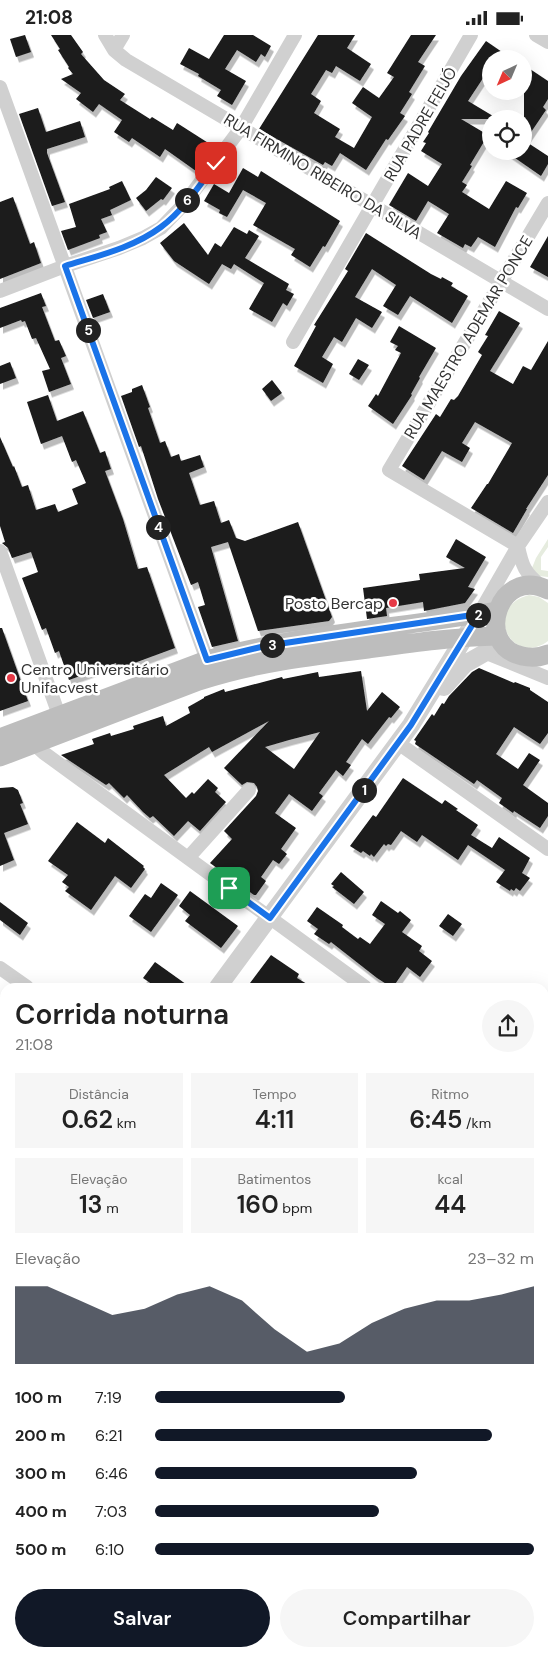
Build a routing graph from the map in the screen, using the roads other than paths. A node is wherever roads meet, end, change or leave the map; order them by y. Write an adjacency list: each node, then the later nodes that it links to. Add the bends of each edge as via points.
1 (105, 35): 7 (street, RUA FIRMINO RIBEIRO DA SILVA)
2 (123, 35): 7 (street)
3 (294, 35): 9 (street)
4 (471, 35): 11 (street, RUA PADRE FEIJÓ)
5 (536, 35): 6 (street)
6 (548, 42)
7 (114, 50): 9 (street, RUA FIRMINO RIBEIRO DA SILVA)
8 (0, 87): 12 (street)
9 (241, 128): 11 (street, RUA FIRMINO RIBEIRO DA SILVA); 12 (street, via 185,203 161,227 144,238)
10 (548, 203): 13 (street, RUA MAESTRO ADEMAR PONCE)
11 (372, 206): 13 (street, RUA FIRMINO RIBEIRO DA SILVA); 16 (street, RUA PADRE FEIJÓ)
12 (65, 266): 14 (street); 27 (street)
13 (501, 282): 15 (street, RUA FIRMINO RIBEIRO DA SILVA); 18 (street, RUA MAESTRO ADEMAR PONCE, via 389,470)
14 (0, 291)
15 (548, 309)
16 (293, 342)
17 (548, 502): 18 (street)
18 (518, 546): 20 (street); 21 (street, via 528,576)
19 (0, 551): 30 (street)
20 (495, 586): 22 (street); 22 (street)
21 (544, 588): 22 (main road, via 528,585 516,589)
22 (491, 611): 23 (street); 24 (main road); 27 (main road, via 265,646)
23 (465, 637): 24 (main road); 31 (street); 34 (main road, via 304,657 226,672)
24 (503, 643): 25 (street); 26 (main road, via 518,656 530,658); 28 (street)
25 (484, 653): 28 (street); 31 (street, via 465,664)
26 (548, 654)
27 (207, 660): 30 (main road)
28 (526, 669): 29 (street)
29 (548, 677)
30 (59, 715): 32 (main road)
31 (411, 725): 33 (street)
32 (0, 738)
33 (398, 743): 37 (street); 39 (street)
34 (34, 744): 35 (main road); 38 (street)
35 (0, 757)
36 (249, 790): 38 (street)
37 (548, 849)
38 (188, 858): 39 (street)
39 (270, 918): 42 (street); 43 (street)
40 (0, 968): 41 (street)
41 (21, 983)
42 (221, 983)
43 (359, 983)

